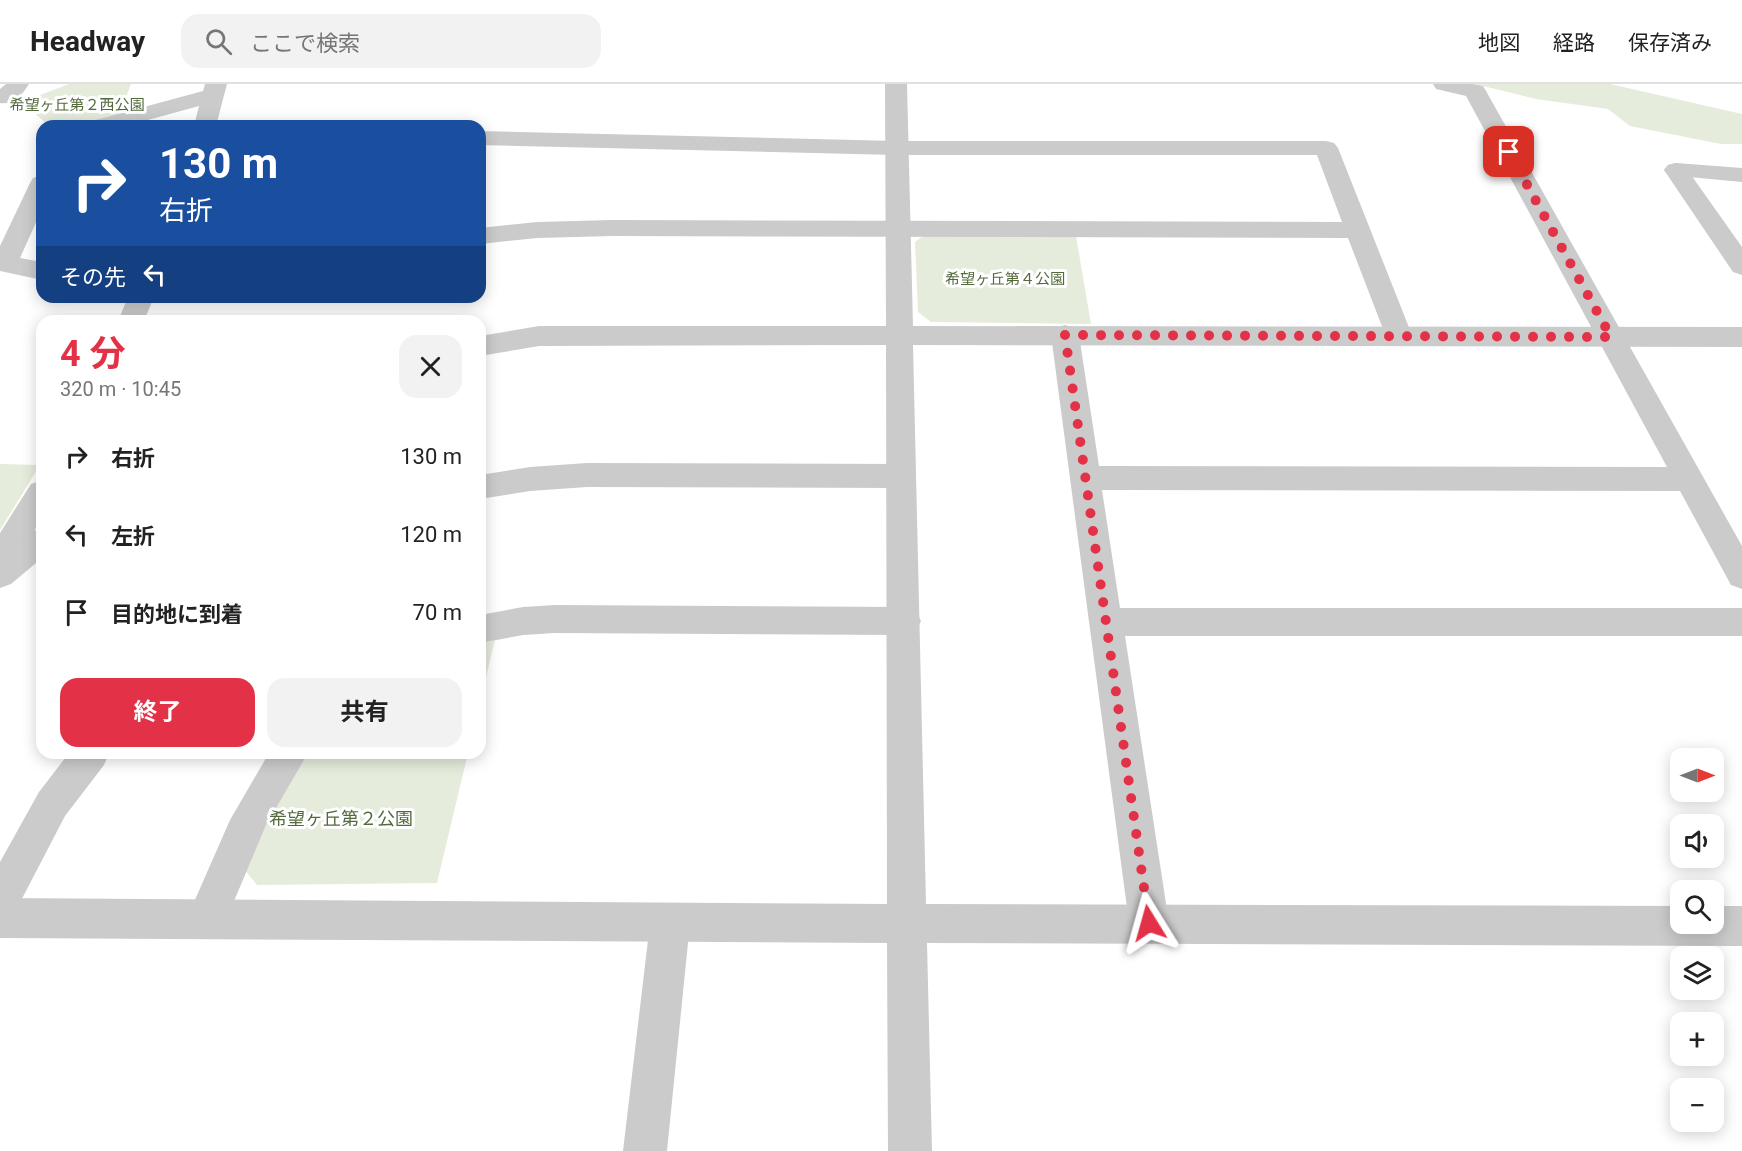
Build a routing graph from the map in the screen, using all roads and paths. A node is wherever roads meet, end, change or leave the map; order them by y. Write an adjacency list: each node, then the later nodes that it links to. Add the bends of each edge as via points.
1 (18, 84): 5 (street, via 6,97)
2 (896, 84): 9 (street)
3 (1444, 84): 20 (street, via 1475,91)
4 (215, 90): 6 (street); 7 (street)
5 (0, 96)
6 (119, 120)
7 (206, 120)
8 (486, 138): 9 (street)
9 (896, 148): 12 (street); 13 (street, via 1326,148)
10 (1742, 175): 15 (street, via 1676,170)
11 (36, 196): 16 (street, via 4,264)
12 (897, 229): 13 (street); 14 (street, via 614,228); 19 (street)
13 (1357, 230): 18 (street)
14 (486, 235)
15 (1742, 266)
16 (36, 271)
17 (1065, 335): 18 (street); 19 (street); 24 (street)
18 (1398, 335): 20 (street)
19 (898, 336): 22 (street, via 539,336); 23 (street)
20 (1611, 337): 21 (street); 25 (street)
21 (1742, 337)
22 (486, 345)
23 (901, 476): 26 (street, via 587,475); 32 (street)
24 (1085, 478): 25 (street); 33 (street)
25 (1687, 479): 31 (street)
26 (486, 486)
27 (36, 502): 29 (street)
28 (36, 545): 30 (street)
29 (0, 560)
30 (0, 575)
31 (1742, 576)
32 (904, 621): 35 (street, via 555,619); 43 (street)
33 (1106, 622): 34 (street); 42 (street)
34 (1742, 622)
35 (486, 627)
36 (86, 759): 38 (street, via 52,804)
37 (285, 759): 40 (street, via 252,811)
38 (0, 900)
39 (0, 918): 40 (street)
40 (207, 918): 41 (street)
41 (670, 923): 43 (street); 45 (street)
42 (1149, 923): 43 (street); 44 (street)
43 (907, 924): 46 (street)
44 (1742, 926)
45 (645, 1151)
46 (910, 1151)

